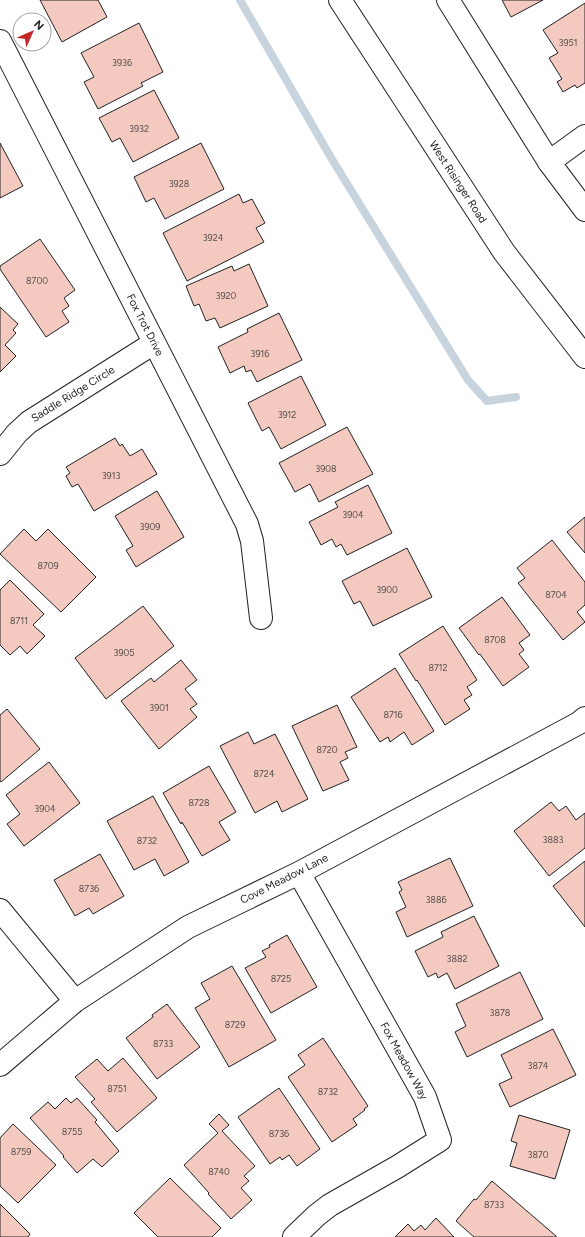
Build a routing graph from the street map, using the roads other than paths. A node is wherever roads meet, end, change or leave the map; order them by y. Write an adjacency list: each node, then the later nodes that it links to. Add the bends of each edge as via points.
1 (340, 0): 8 (street, West Risinger Road, via 504,252)
2 (448, 0): 5 (street)
3 (2, 51): 7 (street, Fox Trot Drive)
4 (585, 136): 5 (street)
5 (549, 162): 6 (street)
6 (585, 210)
7 (154, 343): 9 (street, Saddle Ridge Circle, via 29,422); 10 (street, Fox Trot Drive, via 247,524 252,541)
8 (585, 357)
9 (0, 454)
10 (261, 618)
11 (583, 724): 12 (street, Cove Meadow Lane)
12 (299, 873): 14 (street, Cove Meadow Lane, via 188,927); 16 (street, Fox Meadow Way, via 425,1097 440,1140 330,1205)
13 (0, 910): 14 (street)
14 (75, 1001): 15 (street, Cove Meadow Lane)
15 (0, 1064)
16 (294, 1237)

